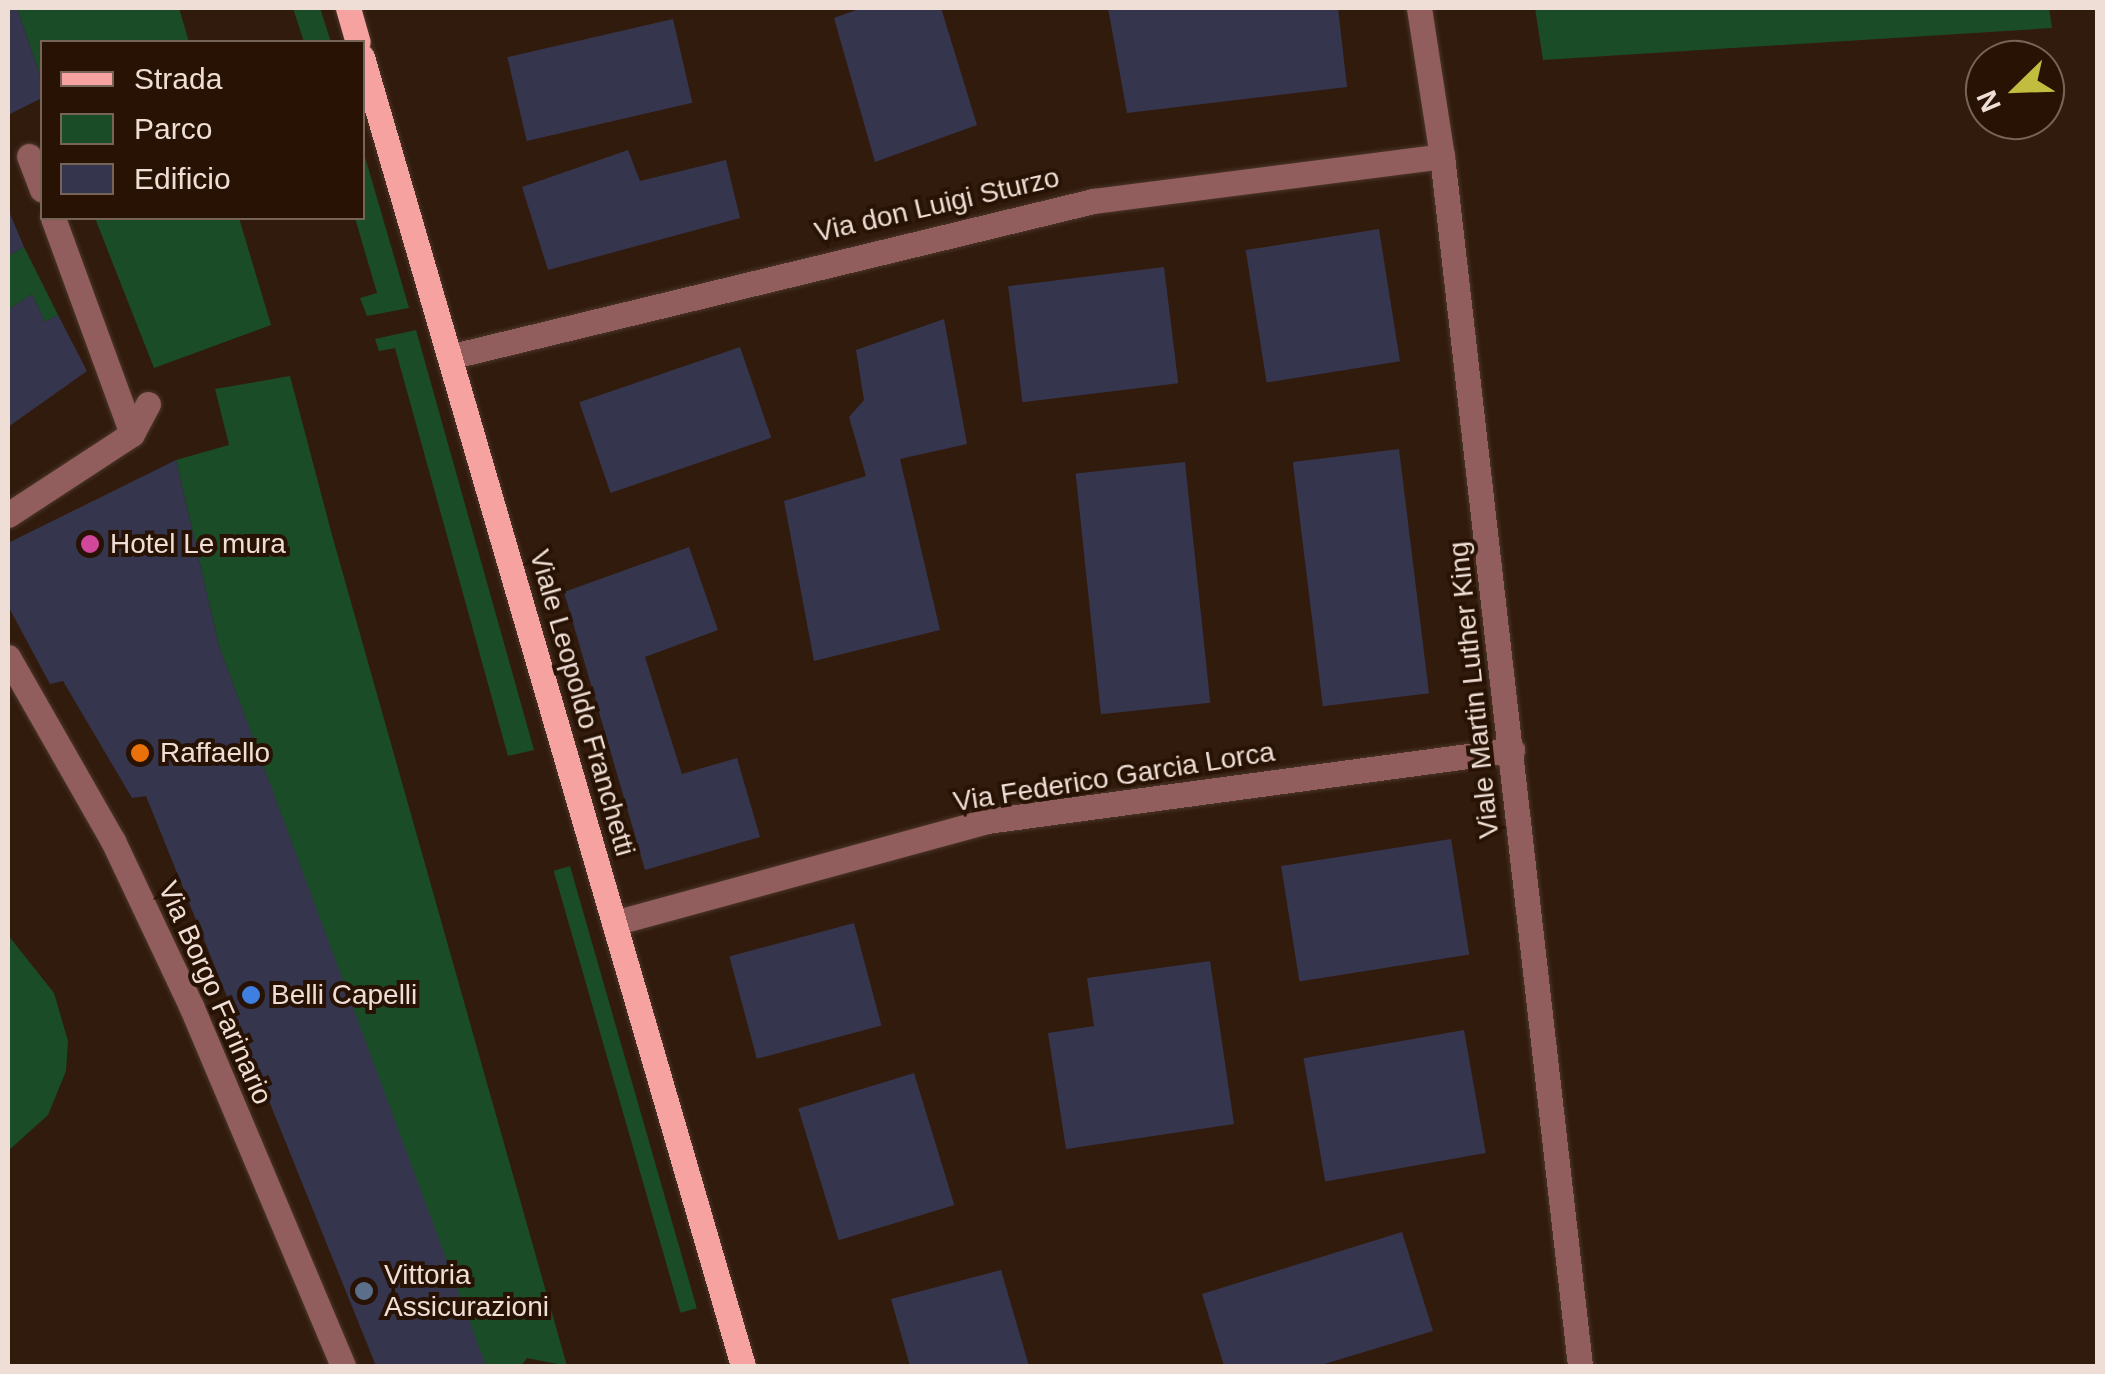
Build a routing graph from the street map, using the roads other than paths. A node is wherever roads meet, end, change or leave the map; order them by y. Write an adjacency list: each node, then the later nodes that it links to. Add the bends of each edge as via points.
1 (348, 8): 3 (main road)
2 (1420, 8): 6 (street, Viale Martin Luther King)
3 (357, 40)
4 (365, 67): 9 (main road, Viale Leopoldo Franchetti)
5 (29, 156): 7 (street)
6 (1442, 156): 9 (street, Via don Luigi Sturzo, via 1092,200); 14 (street, Viale Martin Luther King)
7 (40, 185)
8 (54, 220): 11 (street)
9 (453, 356): 15 (main road, Viale Leopoldo Franchetti)
10 (148, 404): 11 (street)
11 (132, 434): 12 (street)
12 (8, 516)
13 (8, 657): 16 (street, Via Borgo Farinario, via 113,841 191,1006)
14 (1512, 750): 15 (street, Via Federico Garcia Lorca, via 987,821); 18 (street, Viale Martin Luther King)
15 (614, 922): 17 (main road, Viale Leopoldo Franchetti)
16 (342, 1366)
17 (743, 1366)
18 (1580, 1366)

